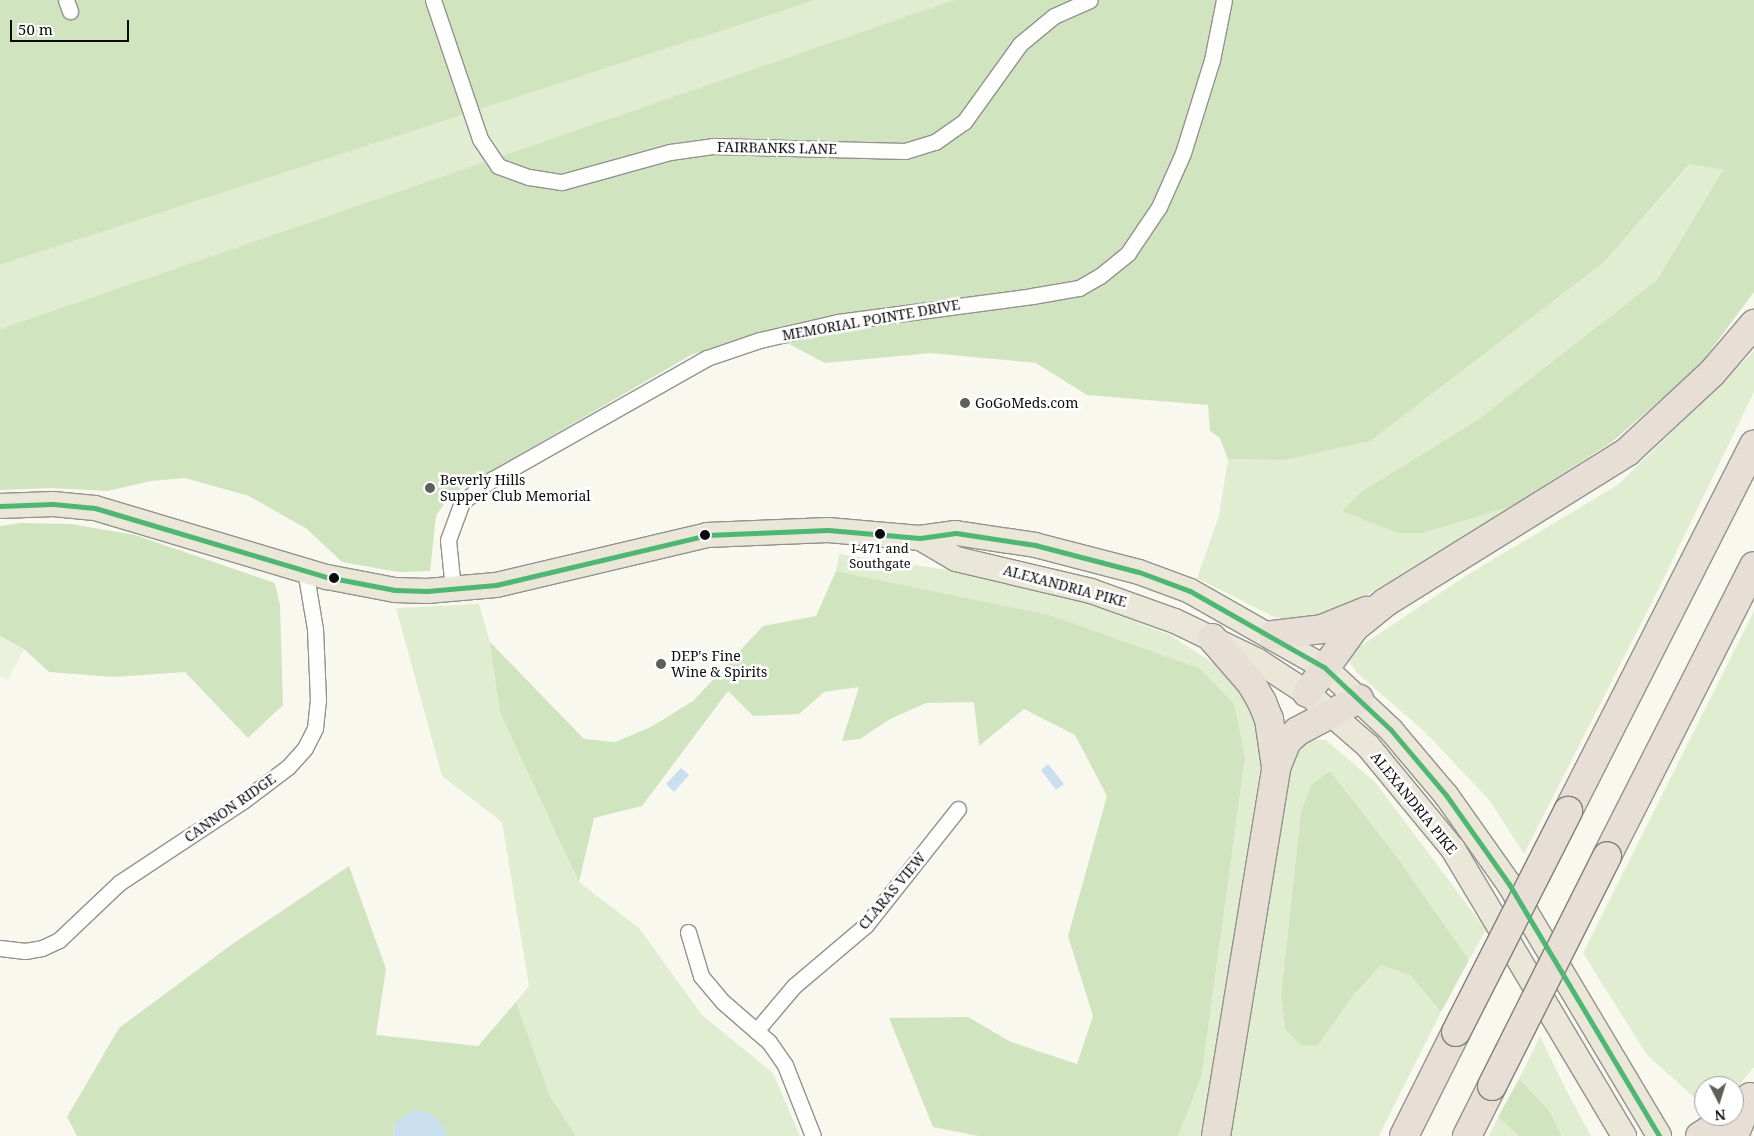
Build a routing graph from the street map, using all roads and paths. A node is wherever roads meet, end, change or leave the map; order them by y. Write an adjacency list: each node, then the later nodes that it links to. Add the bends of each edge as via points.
1 (433, 0): 2 (street, FAIRBANKS LANE, via 480,139 498,166 529,177 562,182 670,152 713,146 905,151 936,142 964,122 1020,44 1054,16)
2 (1090, 0)
3 (1224, 0): 10 (street, MEMORIAL POINTE DRIVE, via 1212,60 1183,153 1159,207 1128,254 1100,276 1079,288 838,322 760,340 707,358 493,479 462,502 448,540)
4 (1754, 324): 11 (highway, via 1712,374 1627,452)
5 (1754, 444): 26 (highway, bridge)
6 (0, 506): 9 (main road, ALEXANDRIA PIKE, via 53,504 95,508)
7 (920, 538): 10 (main road, ALEXANDRIA PIKE, via 828,530 707,535 496,585); 12 (main road, ALEXANDRIA PIKE, via 956,533 1035,545 1106,563 1190,591); 13 (main road, ALEXANDRIA PIKE, via 956,559 1091,591 1141,607)
8 (1754, 566): 27 (highway, bridge)
9 (305, 570): 10 (main road, ALEXANDRIA PIKE, via 395,590); 21 (street, CANNON RIDGE, via 315,630 318,700 315,728 305,748 288,767 244,800 112,889 59,940 25,951)
10 (453, 589)
11 (1386, 602): 12 (highway, via 1322,629); 14 (highway, via 1354,628)
12 (1273, 635): 14 (main road, ALEXANDRIA PIKE)
13 (1212, 638): 15 (main road, ALEXANDRIA PIKE, via 1258,661); 18 (highway, via 1251,683 1262,702 1271,729)
14 (1324, 667): 15 (highway); 16 (main road, ALEXANDRIA PIKE)
15 (1307, 693): 17 (main road, ALEXANDRIA PIKE)
16 (1359, 699): 17 (highway); 29 (main road, ALEXANDRIA PIKE, via 1391,730 1446,795 1495,863)
17 (1330, 713): 18 (highway, via 1287,741); 28 (main road, ALEXANDRIA PIKE, via 1368,746 1454,850)
18 (1276, 768): 25 (highway)
19 (958, 809): 22 (street, CLARAS VIEW, via 866,925 794,986)
20 (688, 932): 22 (street, via 701,976 723,1002)
21 (0, 948)
22 (756, 1030): 24 (street, via 785,1065)
23 (1713, 1126): 30 (highway)
24 (813, 1136)
25 (1216, 1136)
26 (1404, 1136)
27 (1467, 1136)
28 (1624, 1136)
29 (1660, 1136)
30 (1700, 1136)

